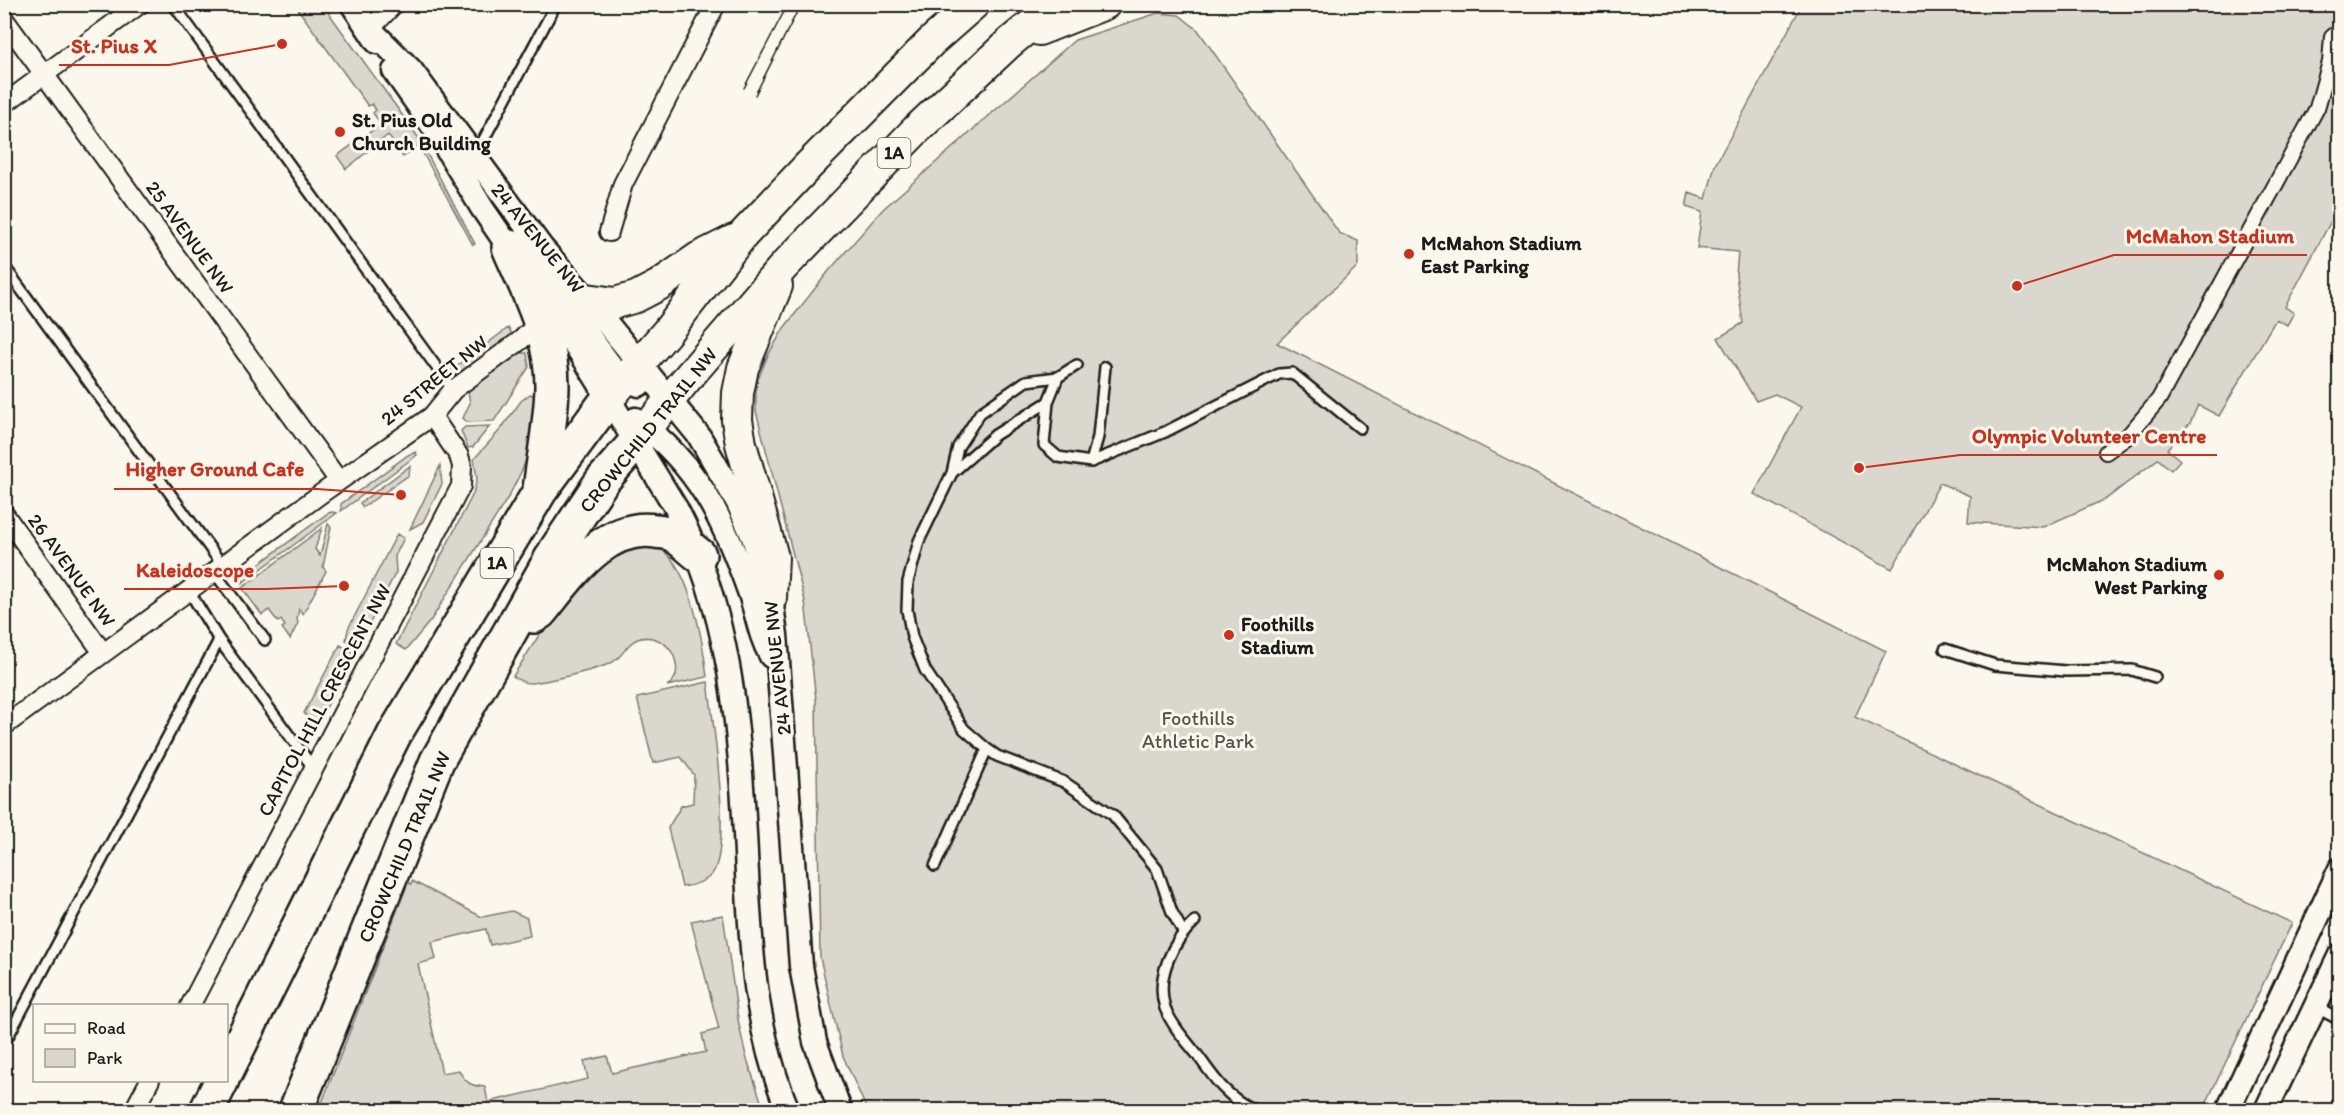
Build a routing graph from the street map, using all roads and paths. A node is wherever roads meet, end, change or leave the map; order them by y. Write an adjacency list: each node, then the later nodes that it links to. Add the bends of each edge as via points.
1 (140, 4): 14 (street)
2 (173, 4): 29 (lane)
3 (352, 4): 11 (street, 24 AVENUE NW)
4 (394, 4): 11 (street)
5 (556, 4): 17 (lane)
6 (716, 4): 18 (street, via 623,184)
7 (1057, 4): 13 (highway, CROWCHILD TRAIL NW / 1A)
8 (1105, 4): 13 (highway)
9 (963, 10): 19 (highway, 1A)
10 (4, 19): 14 (street, 25 AVENUE NW)
11 (370, 29): 16 (street, 24 AVENUE NW, via 398,78); 17 (street, 24 AVENUE NW, via 411,70)
12 (2332, 36): 35 (street, via 2330,62 2317,108 2159,399 2127,437)
13 (1009, 43): 22 (highway, CROWCHILD TRAIL NW / 1A, via 916,130)
14 (45, 75): 15 (street); 38 (street, 25 AVENUE NW)
15 (4, 104)
16 (434, 128): 20 (street, 24 AVENUE NW); 28 (street, via 608,363)
17 (475, 157): 23 (street, 24 AVENUE NW, via 542,248)
18 (609, 232)
19 (742, 236): 23 (highway, via 636,297 615,303); 28 (highway, 1A)
20 (509, 248): 24 (highway); 28 (street, 24 AVENUE NW, via 552,307)
21 (4, 266): 42 (lane)
22 (784, 266): 30 (highway, CROWCHILD TRAIL NW / 1A); 44 (highway, via 743,368 738,393 741,444 773,557)
23 (588, 299): 28 (street, 24 AVENUE NW)
24 (540, 321): 29 (street, 24 STREET NW, via 521,340); 39 (highway, via 552,388)
25 (1077, 365): 27 (lane)
26 (1105, 367): 36 (lane, via 1098,437)
27 (1058, 377): 31 (lane); 37 (lane, via 1026,381 980,413 957,447)
28 (625, 380): 30 (street, 24 AVENUE NW); 34 (street); 39 (highway, 1A)
29 (453, 390): 32 (street, 24 STREET NW)
30 (670, 400): 34 (highway, CROWCHILD TRAIL NW / 1A); 44 (street, 24 AVENUE NW, via 705,446 738,503 753,537)
31 (1048, 402): 36 (lane, via 1044,445 1058,457); 37 (lane, via 995,435)
32 (432, 416): 38 (street, 24 STREET NW); 54 (street, CAPITOL HILL CRESCENT NW, via 459,456 461,486)
33 (1360, 428): 36 (lane, via 1292,373 1279,374 1165,432)
34 (642, 435): 41 (street); 45 (highway, CROWCHILD TRAIL NW / 1A, via 602,481 556,550); 50 (street, via 673,450 722,522 751,598 762,641)
35 (2106, 453)
36 (1091, 462)
37 (952, 473): 53 (lane, via 919,541 908,582 907,610 925,670 964,729)
38 (339, 481): 42 (street, 24 STREET NW)
39 (540, 491): 64 (highway, 1A, via 394,735)
40 (4, 514): 49 (street, 26 AVENUE NW)
41 (699, 555): 45 (highway, via 673,534 639,530 607,541 540,612); 70 (street, via 721,628 730,678 755,988 765,1039)
42 (219, 569): 43 (street, 24 STREET NW); 47 (lane)
43 (189, 591): 46 (lane); 49 (street, 24 STREET NW)
44 (771, 598): 50 (street, 24 AVENUE NW)
45 (514, 627): 69 (highway, CROWCHILD TRAIL NW / 1A, via 437,761)
46 (219, 640): 54 (lane); 63 (lane)
47 (265, 640)
48 (1945, 649): 51 (lane, via 1995,665 2066,671 2132,670)
49 (103, 652): 52 (street, 24 STREET NW)
50 (778, 668): 71 (street, 24 AVENUE NW, via 804,992 815,1042)
51 (2155, 676)
52 (4, 726)
53 (987, 748): 55 (lane); 58 (lane, via 997,756 1064,782 1113,814 1157,869)
54 (314, 769): 60 (street, CAPITOL HILL CRESCENT NW)
55 (935, 866)
56 (2340, 869): 73 (street)
57 (1195, 921): 58 (lane)
58 (1183, 932): 72 (lane, via 1164,972 1162,993 1166,1009 1224,1090)
59 (2340, 955): 61 (street)
60 (191, 1004)
61 (2315, 1007): 62 (lane); 74 (street)
62 (2340, 1020)
63 (4, 1044)
64 (228, 1068)
65 (149, 1082): 67 (street)
66 (221, 1082): 68 (highway)
67 (134, 1110)
68 (207, 1110)
69 (296, 1110)
70 (788, 1110)
71 (840, 1110)
72 (1254, 1110)
73 (2228, 1110)
74 (2266, 1110)

